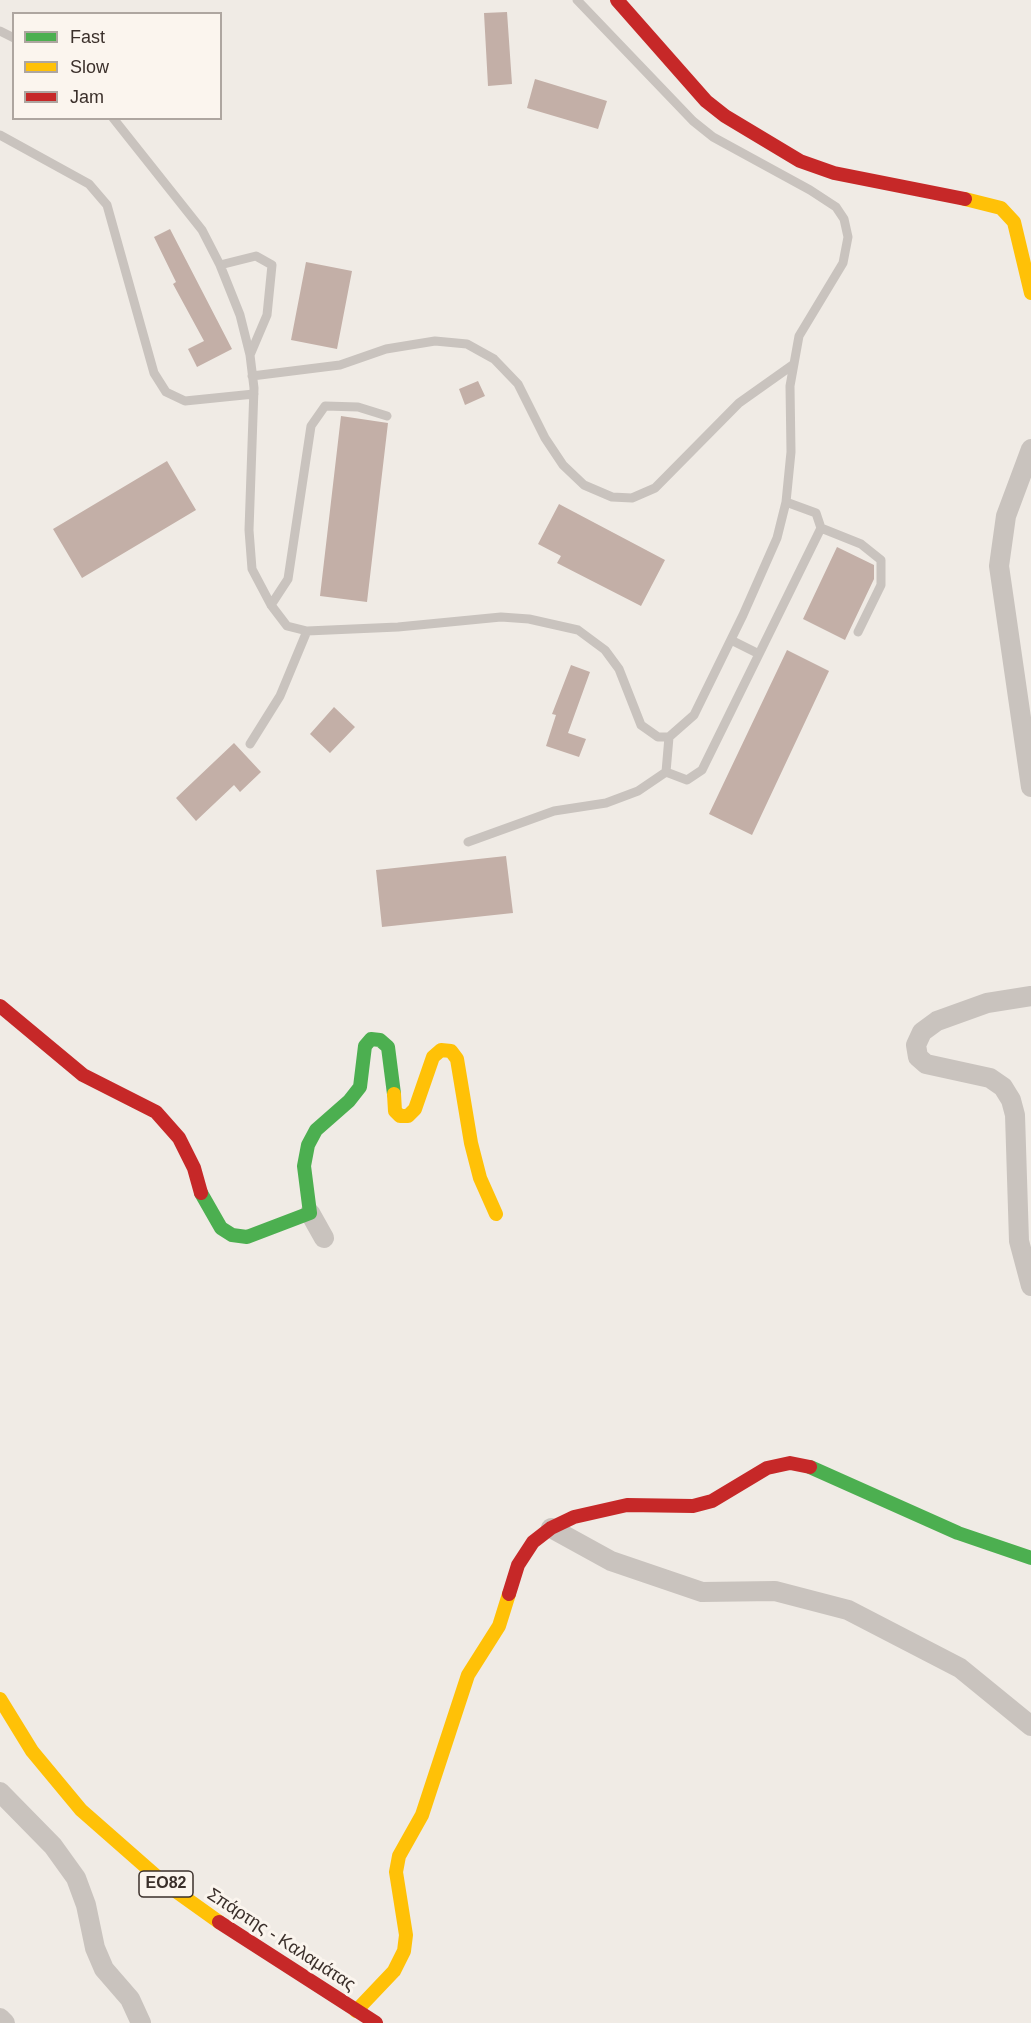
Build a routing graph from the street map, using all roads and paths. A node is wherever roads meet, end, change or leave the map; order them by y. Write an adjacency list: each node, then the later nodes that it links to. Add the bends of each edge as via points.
1 (577, 0): 8 (lane, via 706,132 810,190 836,207 844,219 848,237 843,263 799,336)
2 (617, 0): 6 (street, via 706,101 800,161 834,173 1001,208 1014,222)
3 (114, 120): 5 (lane, via 202,230)
4 (0, 135): 10 (lane, via 89,184 107,206 154,373 166,392 185,401)
5 (220, 265): 7 (lane, via 240,315); 7 (lane, via 256,256 272,265 267,315)
6 (1031, 293)
7 (250, 355): 9 (lane)
8 (794, 364): 9 (lane, via 739,404 655,488 632,498 612,497 584,485 563,465 545,438 518,384 494,359 467,344 435,341 386,349 340,365); 13 (lane)
9 (252, 376): 10 (lane)
10 (254, 394): 15 (lane, via 250,549 252,569)
11 (387, 416): 15 (lane, via 358,407 325,406 311,426 288,579)
12 (1031, 449): 23 (street, via 1006,516 999,566)
13 (786, 502): 14 (lane, via 816,513); 18 (lane, via 777,538)
14 (821, 528): 17 (lane, via 861,544 881,560 881,585); 19 (lane)
15 (271, 605): 16 (lane, via 287,626)
16 (307, 631): 20 (lane, via 501,617 578,630 605,650 619,669 641,725 658,737); 21 (lane, via 280,696)
17 (858, 632)
18 (731, 640): 19 (lane); 20 (lane, via 694,715)
19 (759, 654): 22 (lane, via 702,770 687,780)
20 (669, 737): 22 (lane)
21 (250, 744)
22 (666, 772): 24 (lane, via 638,790 606,803 554,811)
23 (1031, 787)
24 (468, 842)
25 (1031, 996): 27 (street, via 987,1003 937,1021 922,1032 916,1045 918,1057 926,1064 990,1078 1003,1087 1016,1115)
26 (0, 1006): 28 (street, via 83,1075 156,1112 179,1138 209,1211 232,1236 247,1237)
27 (1017, 1200): 30 (street); 32 (street, via 1019,1241)
28 (310, 1213): 29 (street, via 304,1166 308,1145 316,1130 360,1087 365,1046 371,1039 388,1047 395,1111 400,1116 408,1116 415,1109 433,1057 441,1050 451,1051 457,1059 480,1178); 31 (street)
29 (496, 1214)
30 (1031, 1218)
31 (324, 1238)
32 (1031, 1286)
33 (551, 1528): 34 (street, via 574,1517 627,1505 693,1506 712,1501 767,1468 790,1463 815,1468 958,1533); 36 (street, via 611,1561 702,1592 775,1591 848,1610 960,1668); 38 (street, via 533,1542 518,1565 499,1626 468,1675 422,1815 399,1856 396,1872 405,1951 394,1971)
34 (1031, 1558)
35 (0, 1699): 38 (street, Σπάρτης - Καλαμάτας / ΕΟ82, via 32,1751 81,1810 163,1882)
36 (1031, 1726)
37 (0, 1792): 41 (street, via 53,1846 76,1878 104,1969 130,1999)
38 (356, 2011): 42 (street, Σπάρτης - Καλαμάτας / ΕΟ82)
39 (0, 2018): 40 (street)
40 (5, 2023)
41 (141, 2023)
42 (376, 2023)

